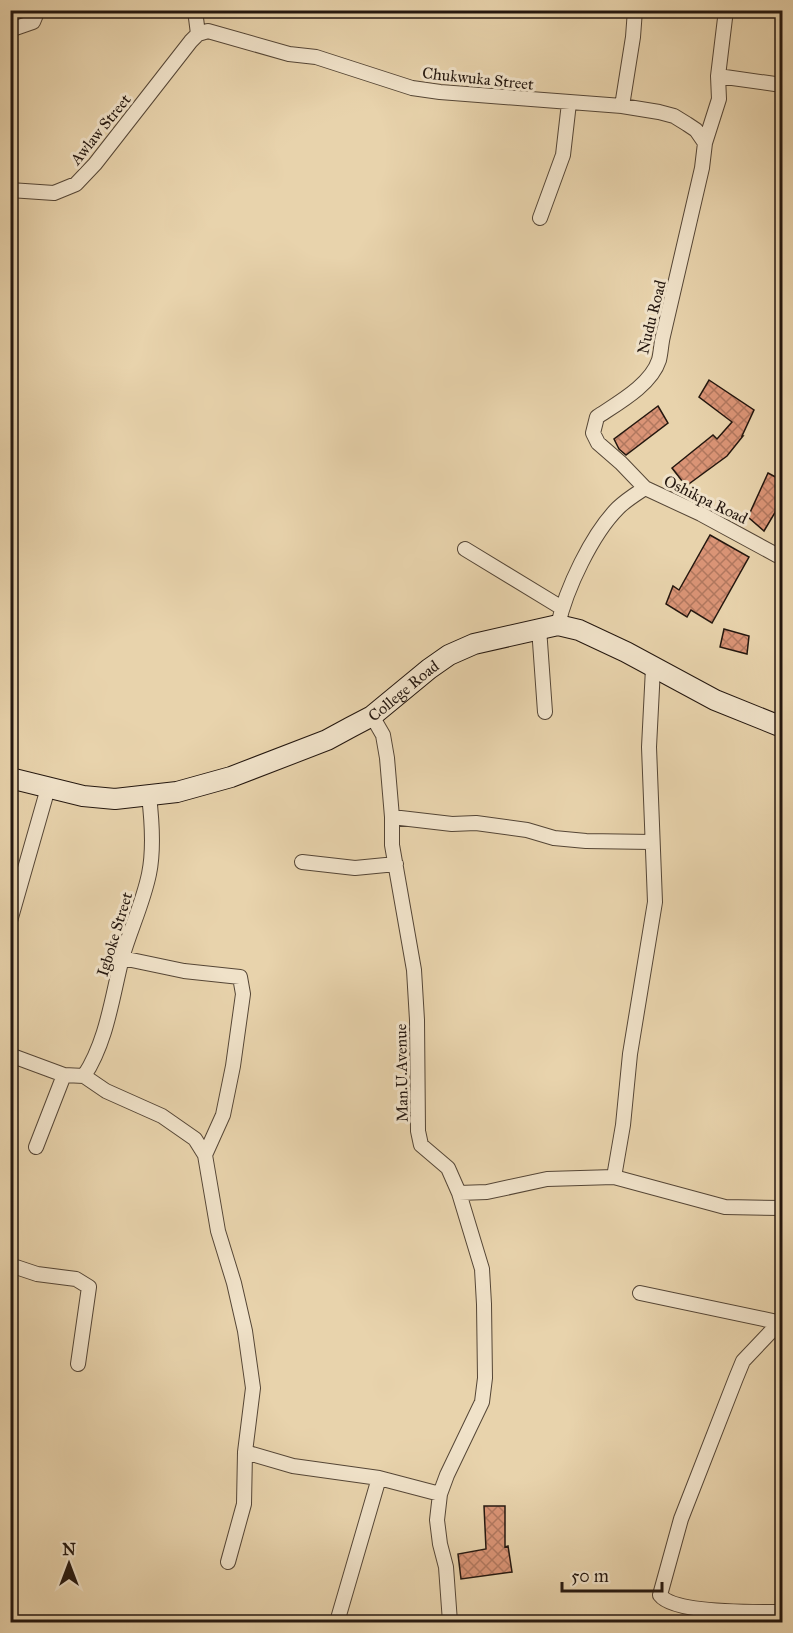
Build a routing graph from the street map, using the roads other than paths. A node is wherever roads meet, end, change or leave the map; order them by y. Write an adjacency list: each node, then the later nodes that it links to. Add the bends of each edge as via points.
1 (195, 10): 6 (street)
2 (635, 10): 10 (street)
3 (726, 10): 7 (street, Nudu Road)
4 (36, 16): 5 (street)
5 (10, 30)
6 (194, 37): 9 (street, Chukwuka Street, via 208,31 289,54 316,57 412,88); 12 (street, Awlaw Street, via 76,184 54,193)
7 (717, 76): 8 (street); 11 (street, Nudu Road, via 719,99)
8 (783, 85)
9 (569, 103): 10 (street, Chukwuka Street); 13 (street, via 563,155)
10 (622, 106): 11 (street, Chukwuka Street, via 674,116 696,130)
11 (705, 143): 14 (street, Nudu Road, via 659,361 630,395 597,417 593,433 598,443)
12 (10, 190)
13 (540, 218)
14 (645, 488): 16 (street, Oshikpa Road); 17 (street, via 619,507 601,529)
15 (465, 549): 17 (street)
16 (783, 558)
17 (553, 620): 18 (main road); 19 (street); 20 (main road, College Road, via 449,655)
18 (653, 668): 21 (main road, via 715,700); 26 (street, via 649,747)
19 (545, 712)
20 (372, 716): 24 (main road, College Road, via 327,740 231,777); 25 (street, Man.U.Avenue, via 382,735 387,758)
21 (783, 727)
22 (10, 778): 23 (main road, College Road)
23 (48, 788): 24 (main road, College Road, via 115,799); 29 (street)
24 (148, 796): 30 (street, Igboke Street, via 152,816 149,874)
25 (392, 817): 26 (street, via 476,823 554,838); 28 (street, Man.U.Avenue)
26 (652, 842): 36 (street, via 655,902)
27 (302, 862): 28 (street, via 355,868)
28 (396, 864): 37 (street, Man.U.Avenue, via 414,970 418,1131 421,1145 447,1168)
29 (10, 921)
30 (122, 958): 33 (street, Igboke Street, via 102,1038); 35 (street, via 240,977 243,994 233,1066 223,1115)
31 (10, 1055): 32 (street)
32 (64, 1075): 33 (street); 34 (street)
33 (84, 1076): 35 (street, via 106,1091 162,1116 195,1139)
34 (36, 1147)
35 (205, 1155): 43 (street, via 218,1231 245,1331 253,1388)
36 (614, 1177): 37 (street, via 548,1179); 38 (street, via 725,1207)
37 (459, 1194): 45 (street, Man.U.Avenue, via 482,1269 485,1378 482,1402)
38 (783, 1208)
39 (10, 1265): 42 (street, via 37,1274 76,1279 89,1287)
40 (640, 1293): 41 (street)
41 (781, 1323): 47 (street, via 743,1361 681,1519 660,1595 665,1600 704,1610)
42 (78, 1364)
43 (244, 1452): 44 (street, via 293,1466); 46 (street, via 244,1504)
44 (379, 1478): 45 (street); 48 (street)
45 (440, 1494): 49 (street, Man.U.Avenue, via 437,1520 446,1567)
46 (228, 1562)
47 (783, 1612)
48 (337, 1623)
49 (450, 1623)

